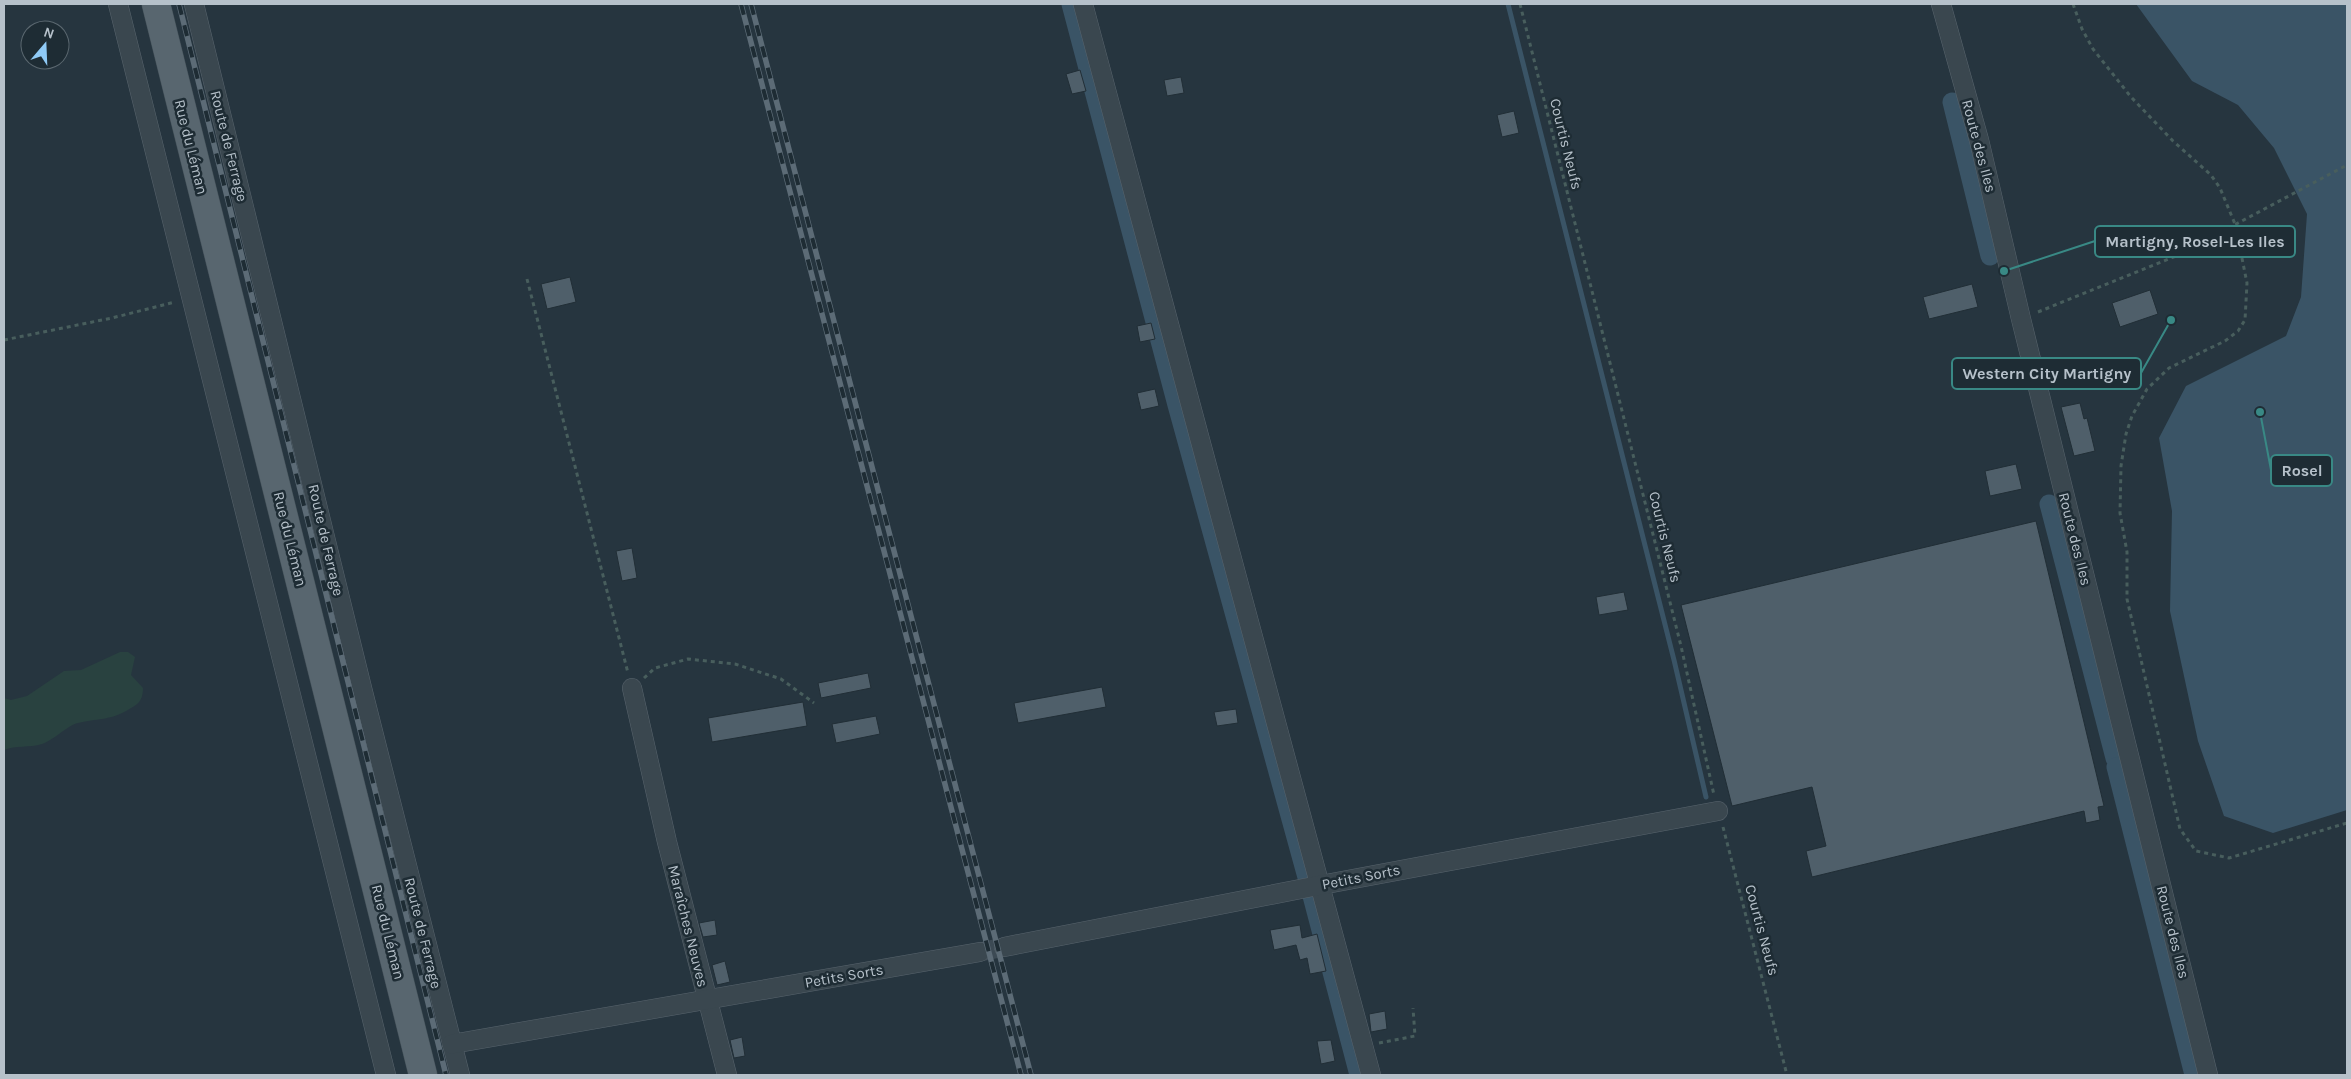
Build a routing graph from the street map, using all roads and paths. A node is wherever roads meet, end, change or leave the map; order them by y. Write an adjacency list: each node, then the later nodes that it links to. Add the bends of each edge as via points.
1 (118, 4): 11 (street)
2 (156, 4): 26 (main road, Rue du Léman)
3 (194, 4): 23 (street, Route de Ferrage)
4 (1083, 4): 18 (street, via 1114,129)
5 (1520, 4): 16 (path, Courtis Neufs, via 1681,646)
6 (1941, 4): 12 (street, Route des Iles, via 1979,140)
7 (2072, 4): 9 (path, via 2093,48 2131,97 2211,175)
8 (2347, 165): 9 (path)
9 (2235, 224): 12 (path, via 2176,256); 17 (path, via 2247,283 2243,326 2224,341 2183,360 2157,378 2140,400 2126,434 2120,504 2127,552 2127,599 2180,829 2196,851 2229,858)
10 (527, 279): 14 (path)
11 (192, 297): 13 (path, via 112,318); 25 (street)
12 (2021, 319): 31 (street, Route des Iles)
13 (4, 340)
14 (632, 688): 15 (path, via 655,668 688,659 735,664 781,679); 21 (street, Maraîches Neuves)
15 (814, 703)
16 (1718, 811): 18 (street, Petits Sorts); 30 (path, Courtis Neufs)
17 (2347, 823)
18 (1321, 884): 19 (street, Petits Sorts); 24 (street)
19 (1004, 947)
20 (980, 952): 21 (street, Petits Sorts)
21 (707, 1000): 23 (street, Maraîches Neuves); 28 (street)
22 (1413, 1008): 24 (path, via 1415,1036)
23 (452, 1044): 27 (street, Route de Ferrage)
24 (1363, 1046): 29 (street)
25 (386, 1075)
26 (423, 1075)
27 (460, 1075)
28 (727, 1075)
29 (1371, 1075)
30 (1787, 1075)
31 (2208, 1075)

